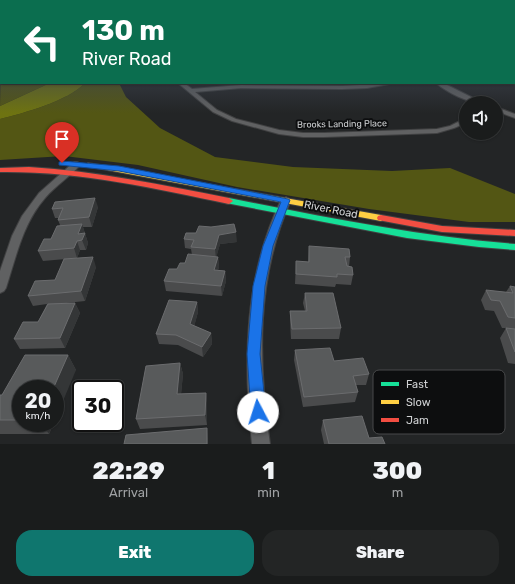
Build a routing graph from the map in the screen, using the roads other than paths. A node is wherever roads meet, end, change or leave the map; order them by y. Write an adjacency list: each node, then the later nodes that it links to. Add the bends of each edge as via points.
1 (182, 84): 4 (street, Brooks Landing Place)
2 (381, 84): 4 (street, via 339,88 232,86)
3 (441, 84): 5 (street)
4 (190, 91): 8 (street, Brooks Landing Place, via 224,116 279,132 324,135 437,131)
5 (463, 96)
6 (503, 112): 7 (street)
7 (515, 116)
8 (459, 124)
9 (0, 164): 10 (main road, River Road)
10 (77, 164): 12 (street); 13 (main road, River Road, via 119,169)
11 (0, 170): 12 (main road, River Road)
12 (68, 172): 13 (main road, River Road); 16 (street, via 43,195 24,222)
13 (283, 206): 14 (main road, River Road, via 442,229); 15 (main road, River Road, via 428,239); 17 (street, via 268,246 258,293 253,354)
14 (513, 235)
15 (515, 247)
16 (0, 288)
17 (261, 444)

